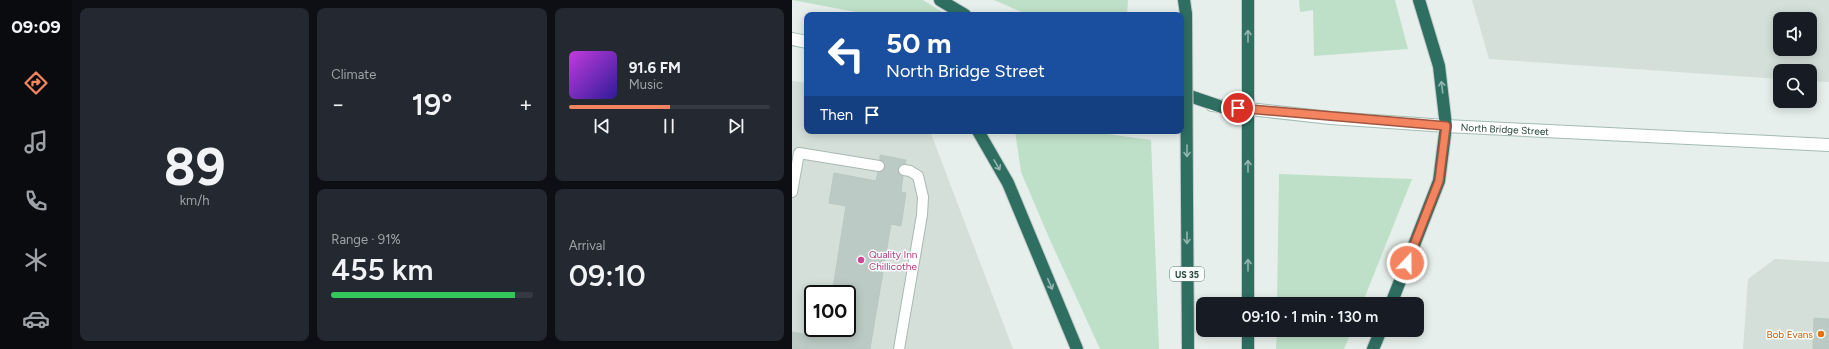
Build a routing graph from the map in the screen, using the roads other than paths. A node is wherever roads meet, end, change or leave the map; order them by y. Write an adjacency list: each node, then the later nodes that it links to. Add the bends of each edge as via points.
1 (940, 0): 6 (highway)
2 (1184, 0): 7 (highway)
3 (1187, 0): 7 (highway, US 35)
4 (1248, 0): 19 (highway, one-way to 4, bridge)
5 (1419, 0): 13 (highway, one-way to 5, via 1439,66)
6 (960, 12)
7 (1186, 14): 25 (highway, US 35, one-way to 25, bridge)
8 (792, 39): 9 (main road)
9 (804, 41)
10 (1184, 94): 12 (highway)
11 (1184, 101): 12 (main road, North Bridge Street)
12 (1222, 107): 13 (main road, North Bridge Street)
13 (1446, 126): 15 (main road, North Bridge Street); 20 (highway, via 1439,181)
14 (980, 134): 24 (highway, one-way to 24, via 1008,184)
15 (1829, 145)
16 (879, 166): 18 (lane, via 799,153)
17 (904, 170): 23 (lane, via 918,176 923,197)
18 (792, 192)
19 (1248, 297)
20 (1394, 297)
21 (1248, 337): 26 (highway)
22 (1378, 337): 27 (highway)
23 (899, 349)
24 (1077, 349)
25 (1188, 349)
26 (1248, 349)
27 (1373, 349)

